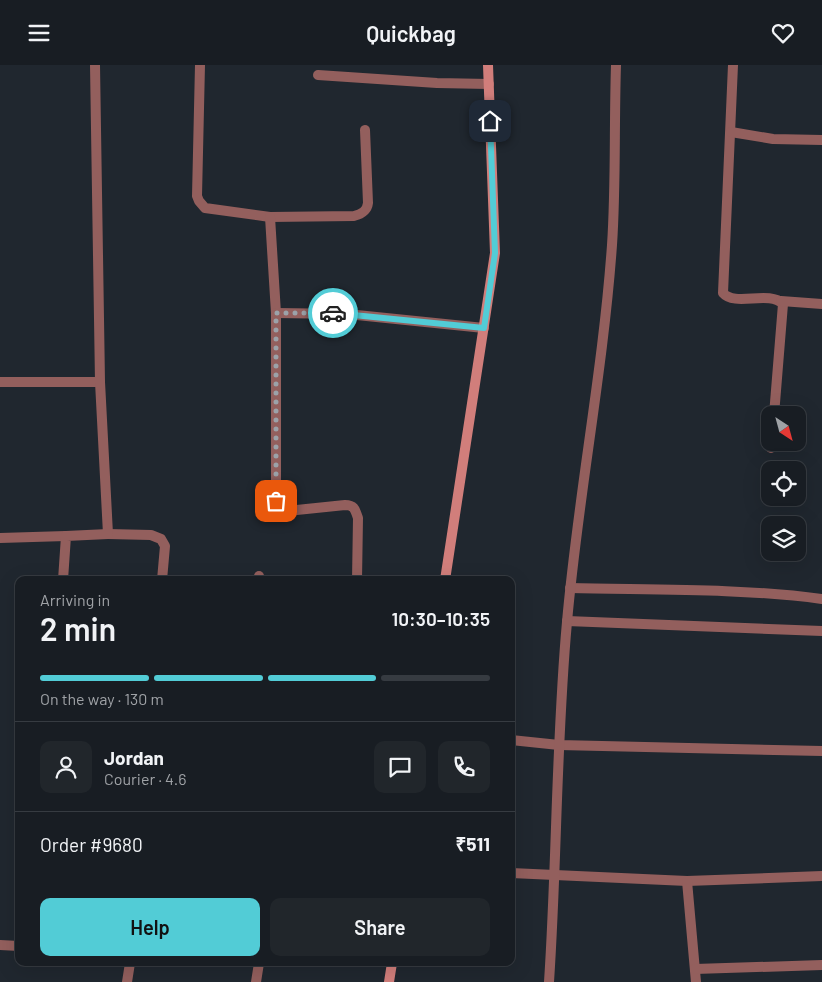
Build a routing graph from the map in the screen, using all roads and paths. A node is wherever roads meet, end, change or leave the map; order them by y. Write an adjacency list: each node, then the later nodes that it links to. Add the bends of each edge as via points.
1 (94, 65): 17 (street)
2 (200, 65): 11 (street, via 198,201 208,210)
3 (488, 65): 7 (main road)
4 (616, 65): 26 (street, via 612,244 597,391)
5 (733, 65): 9 (street)
6 (318, 75): 7 (street)
7 (489, 83): 15 (main road, via 495,253)
8 (365, 130): 11 (street, via 368,203 365,211 354,216)
9 (731, 132): 10 (street, via 773,139); 12 (street, via 724,293 730,298)
10 (822, 140)
11 (270, 217): 14 (street)
12 (780, 301): 13 (street); 18 (street, via 784,307)
13 (822, 304)
14 (276, 313): 15 (street, via 347,314); 24 (street, via 276,501 287,511 345,505 355,509 358,517)
15 (484, 328): 25 (main road)
16 (0, 382): 17 (street)
17 (100, 382): 19 (street)
18 (775, 406)
19 (108, 534): 20 (street); 23 (street, via 151,535 161,539 165,546)
20 (66, 536): 21 (street); 22 (street)
21 (0, 538)
22 (62, 576)
23 (162, 576)
24 (357, 576)
25 (446, 576)
26 (570, 588): 27 (street, via 709,591); 28 (street)
27 (822, 599)
28 (567, 621): 29 (street); 31 (street)
29 (822, 631)
30 (515, 740): 31 (street)
31 (559, 745): 32 (street); 34 (street)
32 (822, 751)
33 (515, 873): 34 (street)
34 (556, 875): 36 (street); 47 (street)
35 (822, 875): 36 (street)
36 (687, 881): 43 (street)
37 (0, 945): 38 (street)
38 (15, 946)
39 (822, 965): 43 (street)
40 (130, 966): 44 (street)
41 (259, 966): 45 (street)
42 (392, 966): 46 (main road)
43 (695, 969): 48 (street)
44 (127, 982)
45 (256, 982)
46 (390, 982)
47 (549, 982)
48 (696, 982)

